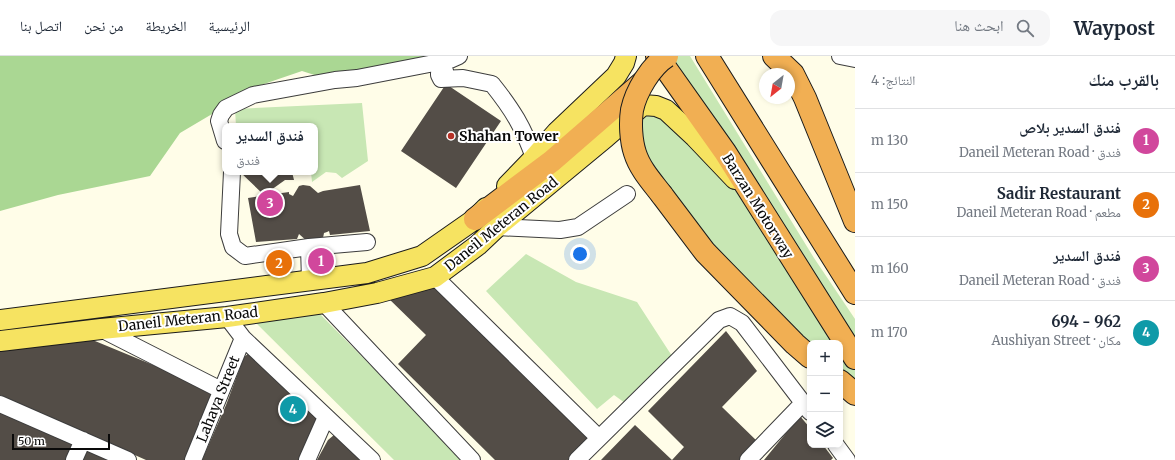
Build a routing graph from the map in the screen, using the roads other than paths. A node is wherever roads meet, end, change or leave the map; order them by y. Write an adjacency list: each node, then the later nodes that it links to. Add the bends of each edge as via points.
1 (459, 56): 13 (street, via 450,60 357,78 253,95 226,108 219,121)
2 (626, 56): 10 (main road)
3 (657, 56): 17 (highway, Barzan Motorway, via 725,152)
4 (667, 56): 11 (highway, bridge)
5 (707, 56): 26 (highway)
6 (774, 56): 19 (highway, via 793,74 805,98)
7 (840, 56): 8 (street)
8 (855, 59)
9 (445, 71): 14 (street, via 438,75 441,79 463,78 492,84 511,108)
10 (616, 76): 12 (main road, via 633,70 646,74 649,87); 14 (main road, via 557,132)
11 (643, 82): 14 (highway); 34 (highway, bridge, via 632,110 632,139 642,168 705,252)
12 (643, 105): 17 (main road, via 666,110); 20 (main road, Daneil Meteran Road)
13 (222, 131)
14 (543, 159): 18 (highway)
15 (232, 175): 22 (street, via 229,234 233,247 245,256)
16 (627, 194): 20 (street, via 578,227 560,230)
17 (754, 198): 35 (highway, Barzan Motorway)
18 (475, 220): 24 (main road, Daneil Meteran Road, via 422,256 367,273)
19 (855, 221)
20 (497, 227): 23 (main road, Daneil Meteran Road, via 478,245)
21 (367, 242): 22 (street)
22 (309, 247): 24 (street)
23 (435, 277): 27 (main road, Daneil Meteran Road, via 377,293); 42 (street)
24 (310, 280): 25 (main road, Daneil Meteran Road)
25 (271, 285): 28 (main road); 30 (main road, Daneil Meteran Road)
26 (855, 293)
27 (324, 303): 28 (main road, Daneil Meteran Road); 50 (street)
28 (275, 310): 29 (main road, Daneil Meteran Road)
29 (227, 316): 31 (main road, Daneil Meteran Road); 32 (street)
30 (4, 318)
31 (100, 329): 33 (main road, Daneil Meteran Road); 37 (street)
32 (243, 338): 37 (street, Lahaya Street); 41 (street)
33 (0, 341)
34 (807, 354)
35 (855, 358)
36 (843, 384): 38 (highway)
37 (221, 390): 47 (street, Lahaya Street)
38 (855, 394)
39 (0, 404): 43 (street)
40 (806, 407): 42 (street, via 742,323 730,316 720,320); 52 (street)
41 (326, 417): 48 (street); 49 (street)
42 (599, 438): 51 (street)
43 (83, 440): 45 (street); 46 (street)
44 (838, 448): 53 (street)
45 (74, 460)
46 (128, 460)
47 (192, 460)
48 (307, 460)
49 (372, 460)
50 (472, 460)
51 (577, 460)
52 (748, 460)
53 (847, 460)

